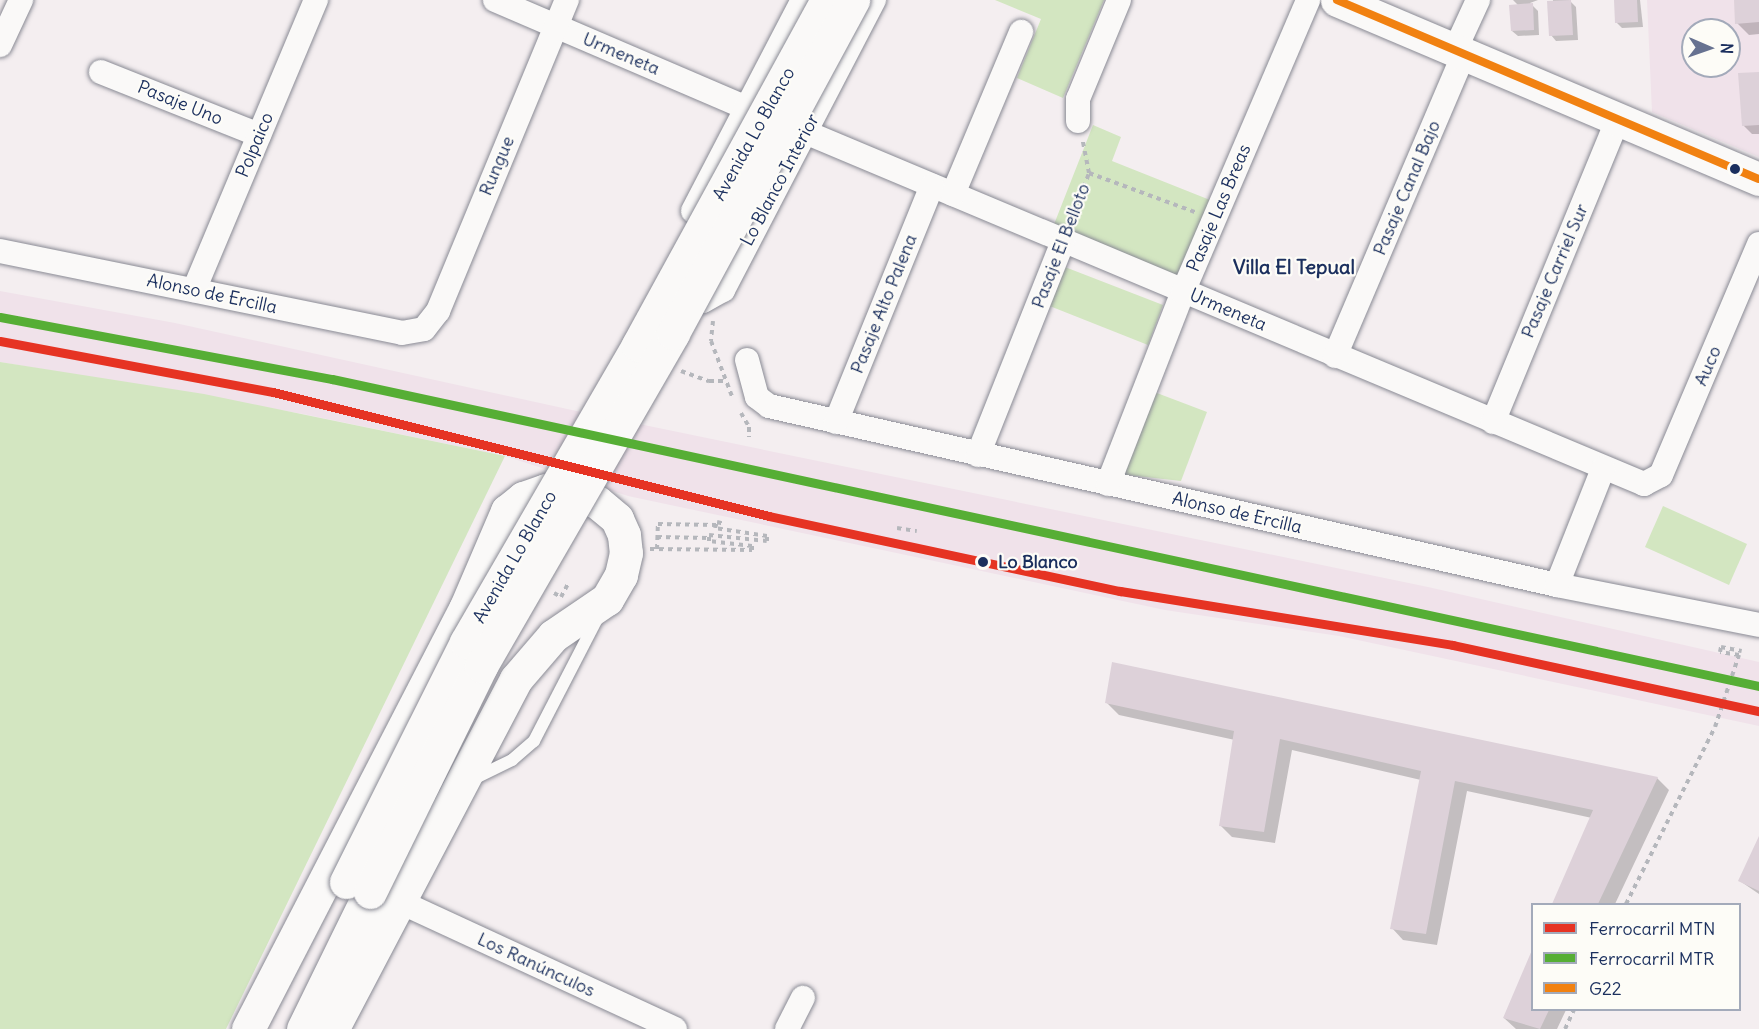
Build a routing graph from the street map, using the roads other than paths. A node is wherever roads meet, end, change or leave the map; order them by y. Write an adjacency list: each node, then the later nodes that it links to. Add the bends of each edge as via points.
1 (21, 0): 15 (street)
2 (316, 0): 22 (street, Polpaico)
3 (495, 0): 13 (street, Urmeneta)
4 (567, 0): 13 (street, Rungue)
5 (803, 0): 18 (street)
6 (827, 0): 45 (main road, Avenida Lo Blanco, bridge, via 633,355 477,621)
7 (854, 0): 45 (main road, Avenida Lo Blanco, bridge, via 667,343 481,666)
8 (874, 0): 21 (street, Lo Blanco Interior)
9 (1119, 0): 20 (street, via 1078,99)
10 (1308, 0): 30 (street, Pasaje Las Breas)
11 (1337, 0): 16 (main road)
12 (1478, 0): 16 (street, Pasaje Canal Bajo)
13 (556, 26): 18 (street, Urmeneta); 31 (street, Rungue, via 438,311)
14 (1021, 32): 24 (street, Pasaje Alto Palena)
15 (0, 45)
16 (1460, 52): 19 (main road); 33 (street, Pasaje Canal Bajo)
17 (101, 72): 22 (street, Pasaje Uno)
18 (747, 108): 28 (street)
19 (1618, 119): 23 (main road); 36 (street, Pasaje Carriel Sur)
20 (1078, 121)
21 (805, 132): 24 (street, Urmeneta); 28 (street, Lo Blanco Interior, via 723,290 703,301 690,302 670,293)
22 (259, 135): 29 (street, Polpaico)
23 (1759, 179)
24 (943, 190): 25 (street, Urmeneta); 35 (street, Pasaje Alto Palena)
25 (1063, 241): 30 (street, Urmeneta); 37 (street, Pasaje El Belloto)
26 (1759, 244): 39 (street, Auco, via 1661,475)
27 (0, 252): 29 (street, Alonso de Ercilla)
28 (661, 273): 32 (street)
29 (194, 290): 31 (street, Alonso de Ercilla, via 402,333)
30 (1183, 292): 33 (street, Urmeneta); 40 (street, Pasaje Las Breas)
31 (424, 329)
32 (628, 339)
33 (1335, 356): 36 (street, Urmeneta)
34 (747, 360): 35 (street, Alonso de Ercilla, via 762,403)
35 (836, 422): 37 (street, Alonso de Ercilla)
36 (1492, 422): 38 (street, Urmeneta)
37 (978, 454): 40 (street, Alonso de Ercilla)
38 (1603, 469): 39 (street, Urmeneta, via 1637,483); 41 (street)
39 (1651, 483)
40 (1108, 484): 41 (street, Alonso de Ercilla)
41 (1557, 585): 43 (street, Alonso de Ercilla)
42 (607, 599): 44 (main road, via 553,636 516,679); 44 (lane, via 534,741 512,760); 47 (main road, via 621,575 626,553 622,527 611,512 583,495 558,490 533,494 513,505 502,519 465,609)
43 (1759, 625)
44 (456, 787): 45 (main road)
45 (371, 892): 48 (main road, Avenida Lo Blanco); 49 (main road, Avenida Lo Blanco); 50 (main road); 51 (street, Los Ranúnculos)
46 (803, 998): 52 (street)
47 (248, 1029)
48 (273, 1029)
49 (303, 1029)
50 (332, 1029)
51 (675, 1029)
52 (787, 1029)

